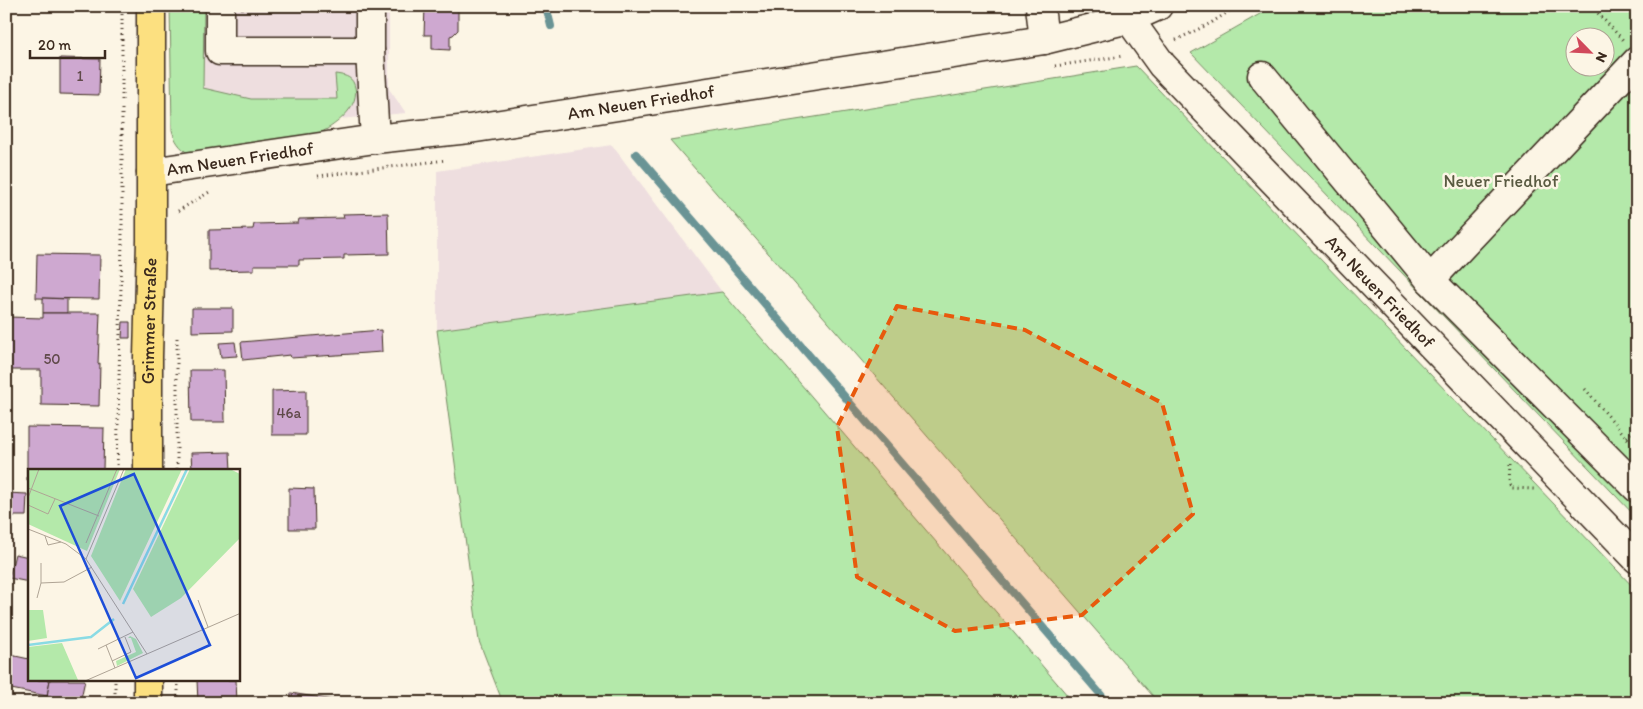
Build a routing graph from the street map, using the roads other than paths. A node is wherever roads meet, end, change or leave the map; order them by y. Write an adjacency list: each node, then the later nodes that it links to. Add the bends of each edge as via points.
1 (151, 6): 12 (main road, Grimmer Straße)
2 (220, 6): 8 (street, via 220,51)
3 (370, 6): 8 (street)
4 (1040, 6): 7 (street)
5 (1158, 6): 6 (street, Am Neuen Friedhof)
6 (1129, 19): 7 (street, Am Neuen Friedhof); 16 (street, Am Neuen Friedhof, via 1162,65)
7 (1044, 40): 11 (street, Am Neuen Friedhof, via 469,129)
8 (370, 51): 11 (street)
9 (1630, 51): 13 (street)
10 (1262, 76): 13 (street)
11 (375, 139): 12 (street, Am Neuen Friedhof)
12 (151, 172): 14 (main road, Grimmer Straße)
13 (1430, 280): 15 (street)
14 (148, 469)
15 (1637, 488)
16 (1637, 559)
17 (148, 682): 18 (main road)
18 (148, 703)

